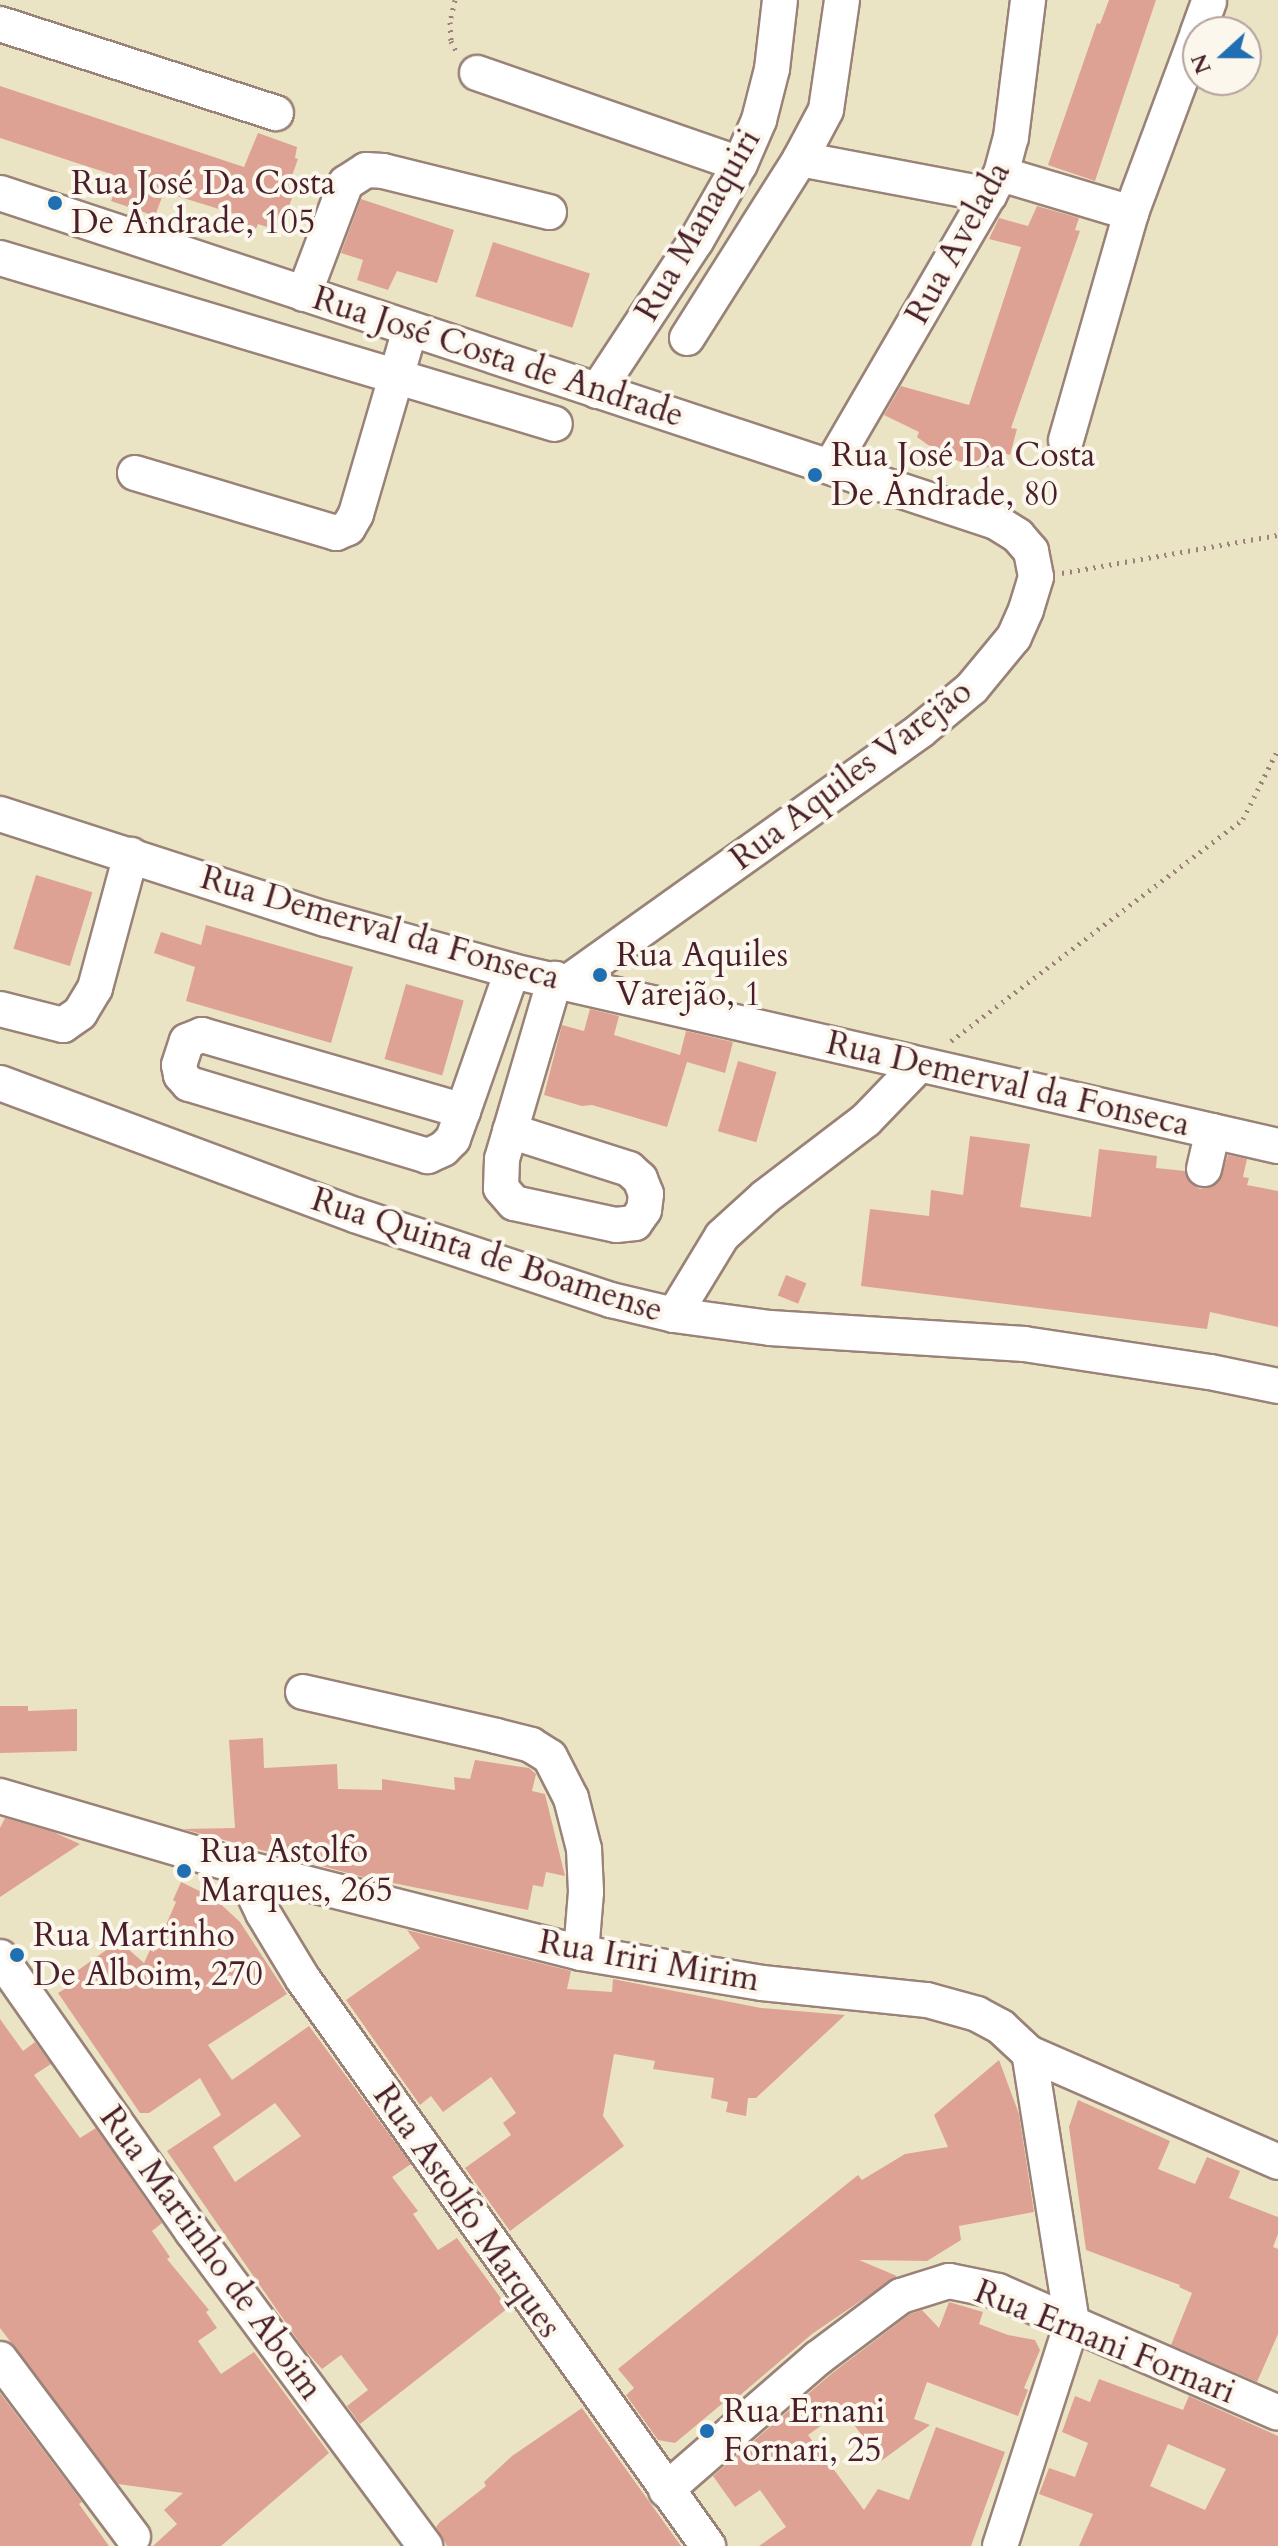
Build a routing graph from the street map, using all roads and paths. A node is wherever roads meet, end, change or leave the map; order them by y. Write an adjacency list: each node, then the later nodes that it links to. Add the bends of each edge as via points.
1 (455, 0): 6 (path, via 451,41 460,59)
2 (780, 0): 10 (street, Rua Manaquiri, via 766,94)
3 (842, 0): 9 (street, via 826,110)
4 (1028, 0): 11 (street, Rua Avelada, via 1011,137)
5 (0, 24): 8 (street)
6 (477, 73): 10 (street)
7 (1182, 76): 14 (street)
8 (276, 113)
9 (800, 159): 11 (street); 18 (street)
10 (740, 164): 20 (street, Rua Manaquiri)
11 (995, 185): 14 (street); 23 (street, Rua Avelada)
12 (0, 193): 16 (street, Rua José Costa de Andrade)
13 (549, 212): 16 (street, via 366,170 346,183)
14 (1131, 213): 22 (street)
15 (0, 258): 19 (street)
16 (304, 294): 17 (street, Rua José Costa de Andrade)
17 (410, 329): 19 (street); 20 (street, Rua José Costa de Andrade)
18 (687, 338)
19 (396, 377): 21 (street); 24 (street, via 356,514 348,528 336,533)
20 (597, 391): 23 (street, Rua José Costa de Andrade)
21 (555, 424)
22 (1066, 440)
23 (831, 466): 26 (street, Rua José Costa de Andrade, via 996,522 1031,551)
24 (135, 473)
25 (1278, 535): 26 (path)
26 (1036, 577): 31 (street, Rua Aquiles Varejão, via 1014,637 972,688 920,731)
27 (1278, 749): 33 (path, via 1243,819)
28 (0, 814): 29 (street, Rua Demerval da Fonseca)
29 (131, 855): 30 (street, Rua Demerval da Fonseca, via 326,919); 32 (street, via 95,988 80,1013 63,1025)
30 (512, 971): 31 (street, Rua Demerval da Fonseca); 35 (street)
31 (561, 981): 33 (street, Rua Demerval da Fonseca); 36 (street)
32 (0, 1009)
33 (918, 1066): 37 (street, Rua Demerval da Fonseca); 40 (street, via 866,1120 722,1236)
34 (0, 1083): 40 (street, Rua Quinta de Boamense, via 355,1215 611,1300)
35 (463, 1111): 35 (street, via 202,1035 187,1041 179,1065 189,1084 428,1156 453,1139)
36 (510, 1131)
37 (1213, 1131): 38 (street, Rua Demerval da Fonseca); 39 (street)
38 (1278, 1146)
39 (1204, 1169)
40 (674, 1315): 41 (street, Rua Quinta de Boamense, via 770,1328 1024,1344)
41 (1278, 1386)
42 (303, 1692): 45 (street, via 531,1745 550,1757 571,1798 584,1849)
43 (0, 1796): 44 (street, Rua Iriri Mirim)
44 (241, 1867): 45 (street, Rua Iriri Mirim); 52 (street, Rua Astolfo Marques, via 303,1979)
45 (581, 1953): 47 (street, Rua Iriri Mirim, via 762,1983 927,2000 977,2014)
46 (0, 1957): 54 (street, Rua Martinho de Aboim, via 192,2231)
47 (1029, 2053): 48 (street, Rua Iriri Mirim); 49 (street)
48 (1278, 2162)
49 (1072, 2323): 51 (street, Rua Ernani Fornari); 52 (street, Rua Ernani Fornari, via 998,2291 949,2281 923,2286 901,2296 818,2358); 56 (street)
50 (0, 2359): 53 (street)
51 (1278, 2413)
52 (666, 2490): 55 (street, Rua Astolfo Marques)
53 (133, 2537)
54 (425, 2546)
55 (708, 2546)
56 (1000, 2546)

